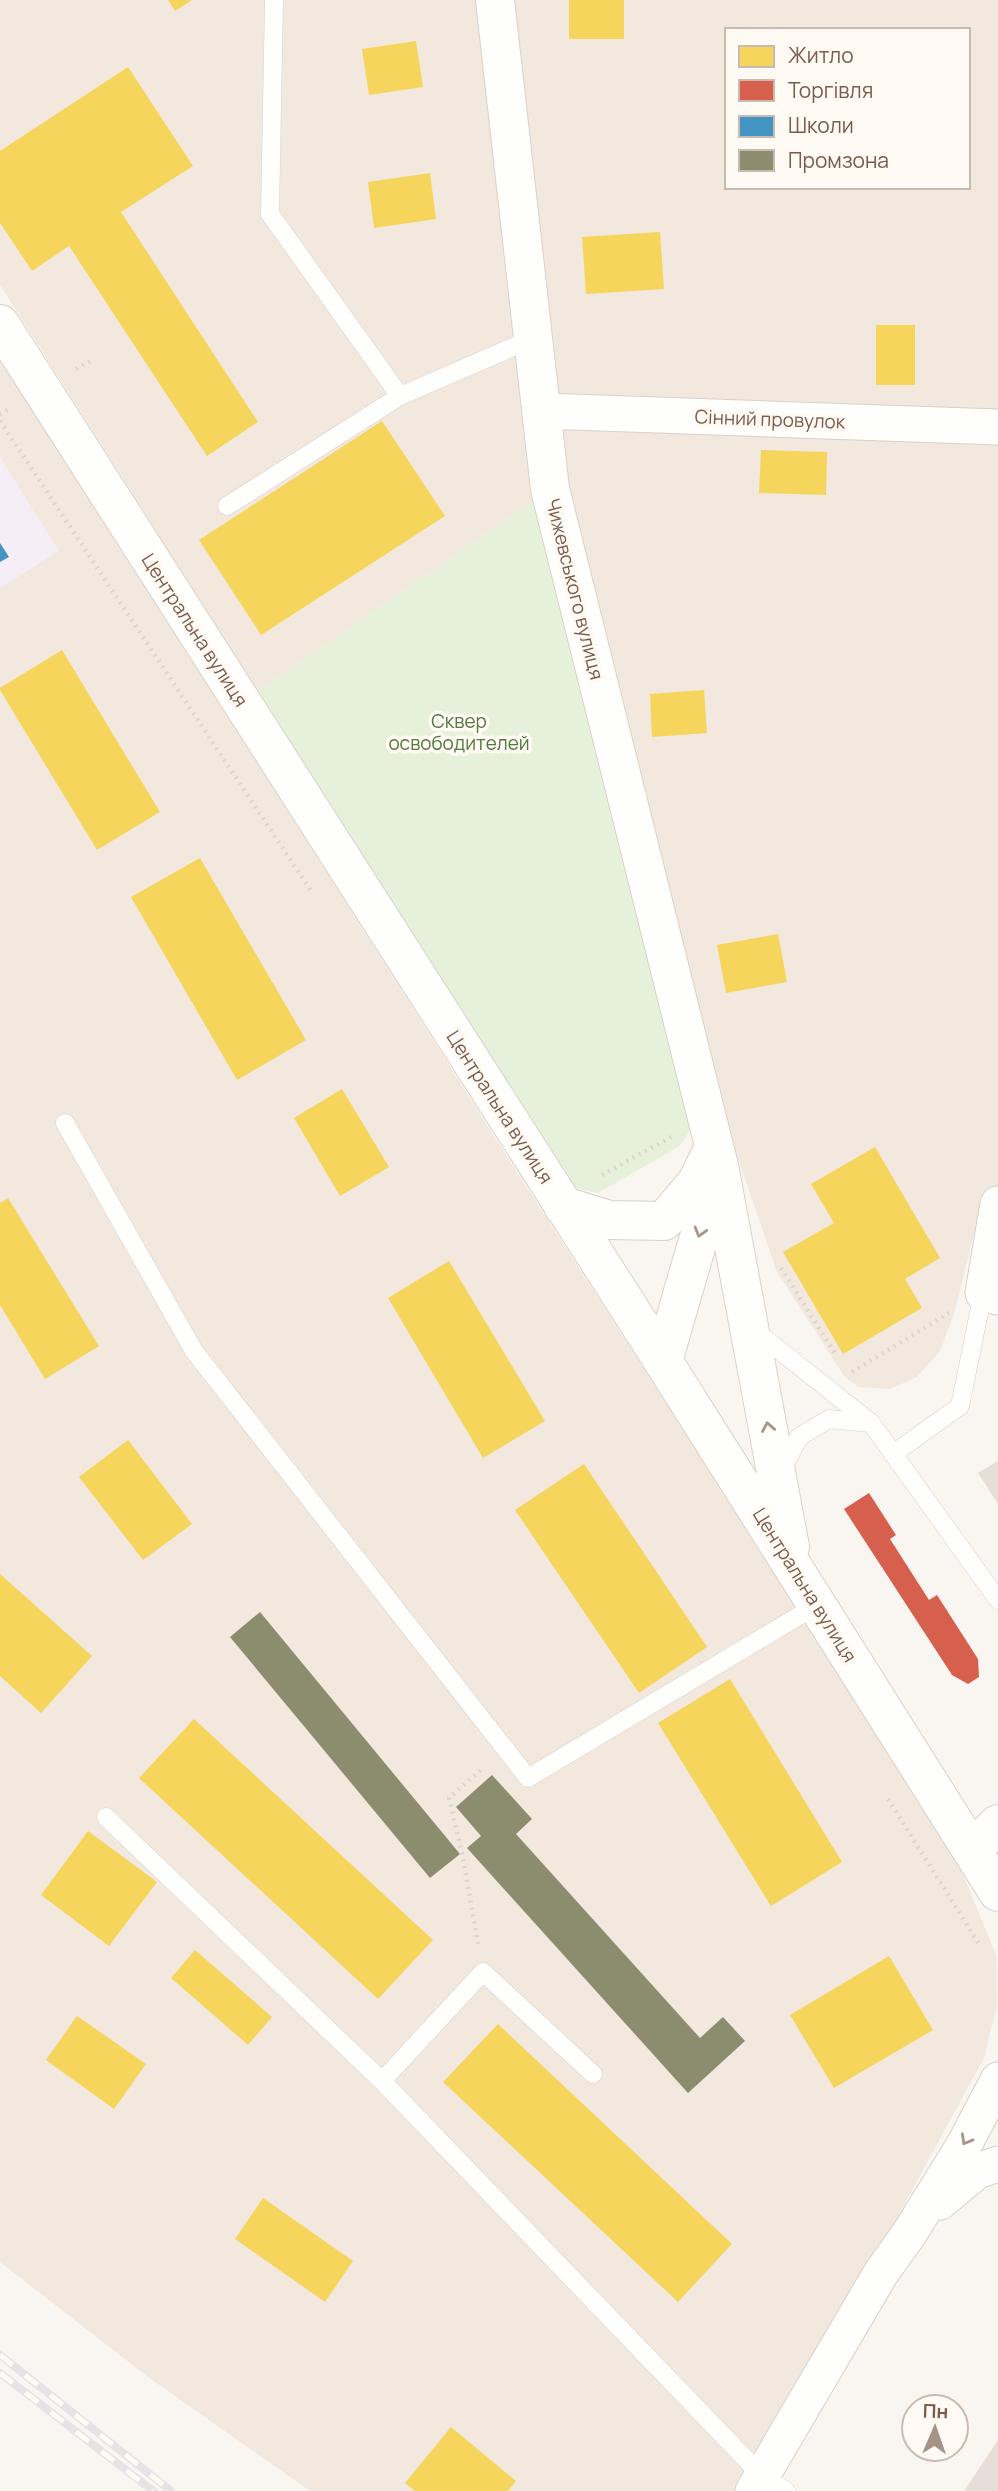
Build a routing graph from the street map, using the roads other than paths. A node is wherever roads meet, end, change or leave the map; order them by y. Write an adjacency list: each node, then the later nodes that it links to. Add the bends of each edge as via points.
1 (274, 0): 5 (lane, via 270,214)
2 (495, 0): 4 (street, Чижевського вулиця)
3 (0, 324): 12 (street, Центральна вулиця)
4 (534, 338): 5 (lane); 6 (street, Чижевського вулиця)
5 (400, 396): 8 (lane)
6 (542, 411): 7 (street, Сінний провулок); 10 (street, Чижевського вулиця, via 550,489)
7 (998, 427)
8 (227, 506)
9 (65, 1123): 21 (lane, via 194,1351 528,1778)
10 (717, 1156): 12 (street, via 664,1221 608,1220); 14 (street, Чижевського вулиця); 15 (street, one-way to 15)
11 (998, 1204): 13 (street)
12 (563, 1206): 15 (street, Центральна вулиця)
13 (990, 1295): 17 (lane, via 960,1406)
14 (749, 1325): 16 (lane); 18 (street, Чижевського вулиця, one-way to 14)
15 (663, 1361): 19 (street, Центральна вулиця)
16 (871, 1423): 17 (lane); 18 (lane, via 828,1419 799,1437)
17 (893, 1454): 20 (lane)
18 (777, 1479): 19 (street, Чижевського вулиця)
19 (793, 1567): 21 (street, Центральна вулиця)
20 (998, 1600)
21 (817, 1605): 23 (street, Центральна вулиця)
22 (106, 1817): 27 (lane)
23 (985, 1837): 24 (street, Центральна вулиця)
24 (998, 1892)
25 (593, 2074): 27 (lane, via 483,1972)
26 (998, 2080): 29 (street, one-way to 29)
27 (382, 2081): 30 (lane)
28 (998, 2164): 29 (street, via 977,2171)
29 (909, 2234): 30 (street, via 881,2273)
30 (767, 2486)

